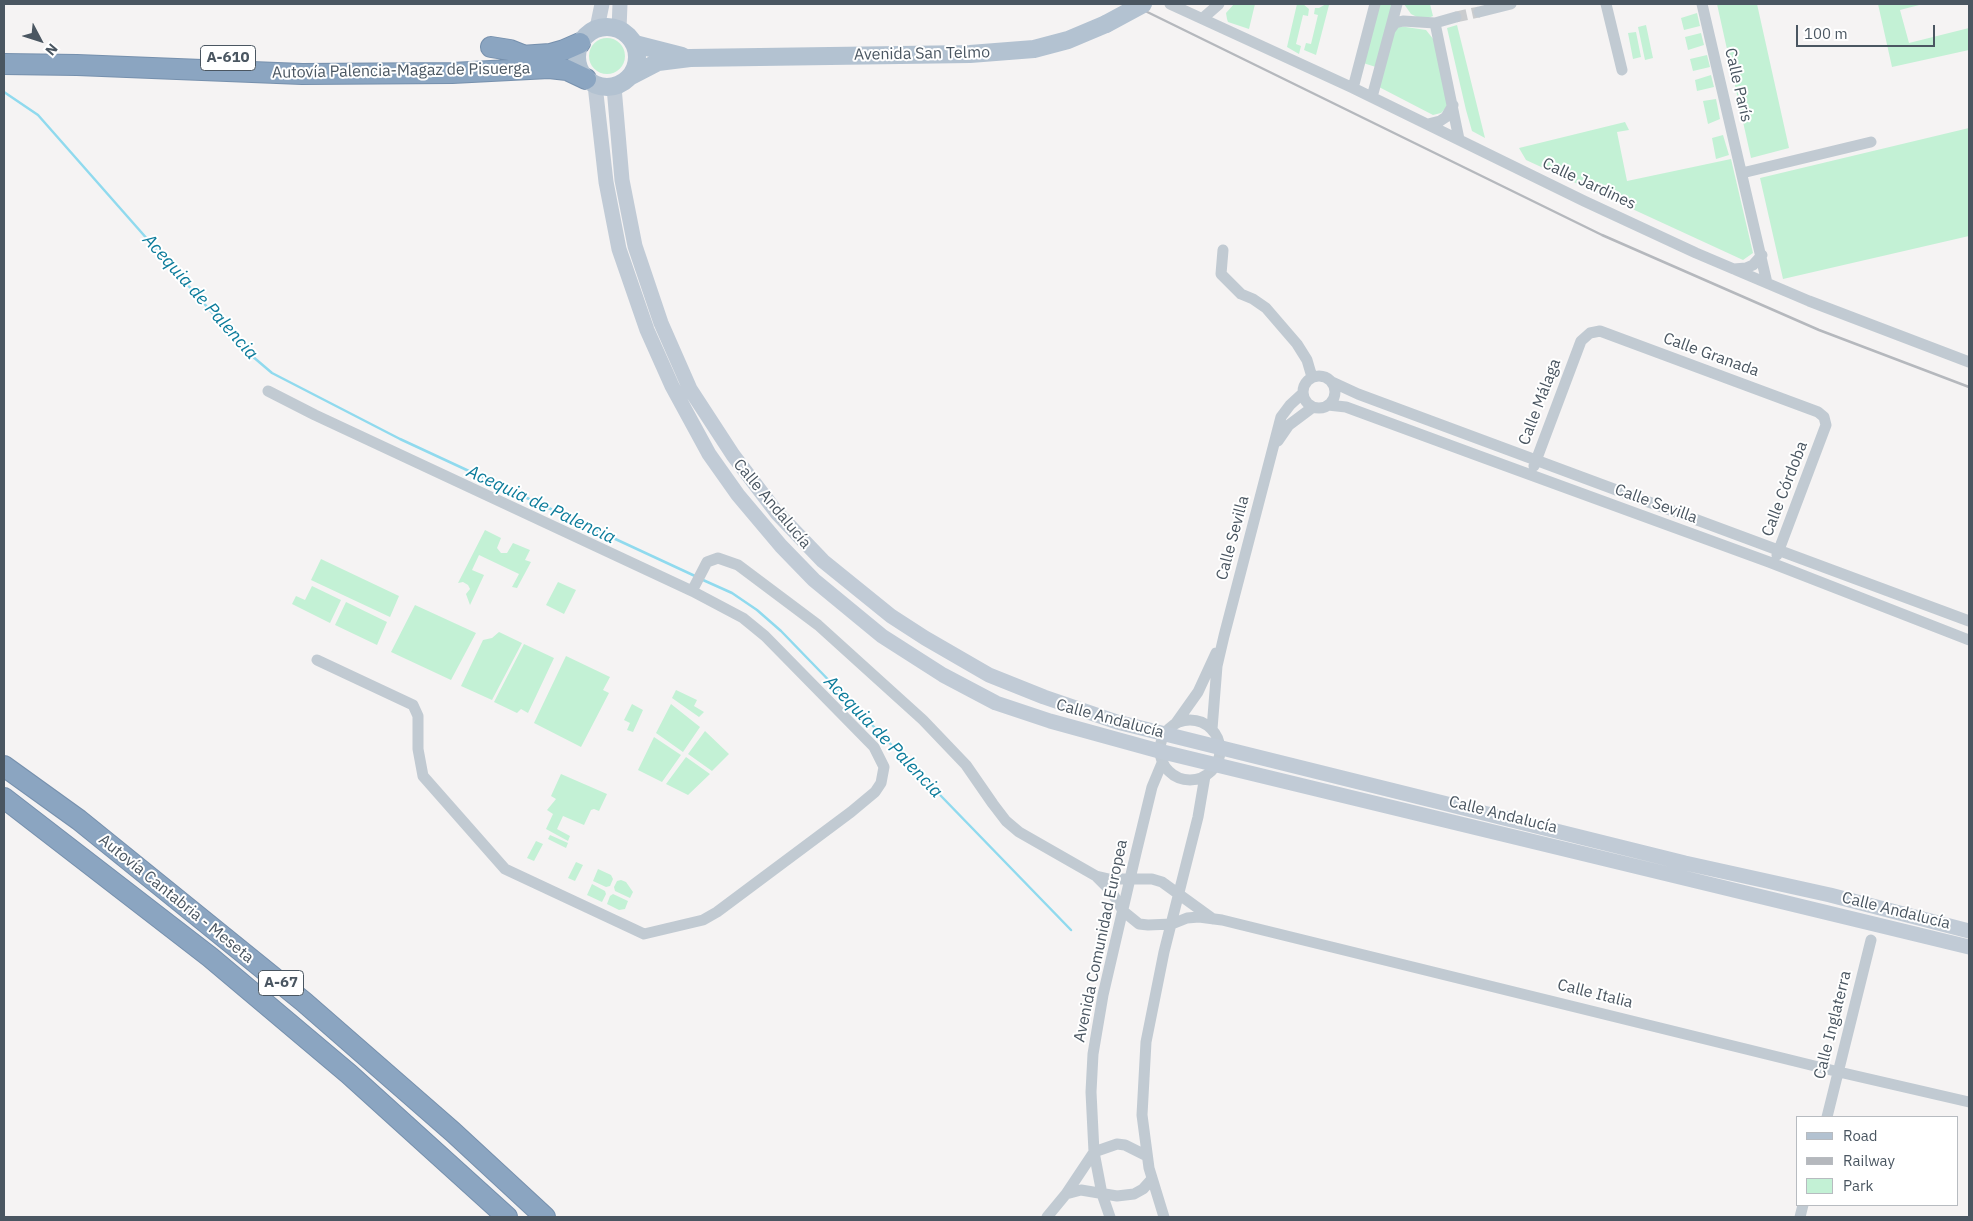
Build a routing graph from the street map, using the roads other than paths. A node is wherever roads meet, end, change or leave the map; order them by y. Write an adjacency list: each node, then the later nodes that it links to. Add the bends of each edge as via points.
1 (602, 4): 16 (main road)
2 (620, 4): 17 (main road)
3 (1144, 4): 24 (main road, Avenida San Telmo, bridge, via 1068,40 1034,49 989,53)
4 (1170, 4): 13 (street, Calle Jardines)
5 (1219, 4): 13 (street)
6 (1375, 4): 25 (street)
7 (1397, 4): 14 (street); 18 (street)
8 (1511, 4): 11 (street)
9 (1606, 4): 28 (street)
10 (1702, 4): 38 (street, Calle París)
11 (1479, 12)
12 (1456, 17): 15 (street)
13 (1203, 18): 32 (street, Calle Jardines)
14 (1413, 22): 15 (street); 18 (street, via 1395,23)
15 (1435, 23): 34 (street)
16 (597, 28): 17 (main road); 19 (main road)
17 (619, 29): 20 (main road, via 626,32)
18 (1390, 30): 27 (street)
19 (580, 43): 23 (highway, Autovía Palencia-Magaz de Pisuerga / A-610, via 558,52); 30 (main road, via 577,62 580,71)
20 (635, 44): 24 (main road, Avenida San Telmo); 29 (main road, via 638,61)
21 (491, 47): 23 (highway)
22 (4, 51): 23 (highway, Autovía Palencia-Magaz de Pisuerga / A-610, via 326,62)
23 (525, 56)
24 (690, 58): 29 (main road, Avenida San Telmo, via 658,62)
25 (1360, 62): 27 (street); 32 (street)
26 (4, 64): 30 (highway, Autovía Palencia-Magaz de Pisuerga / A-610, via 302,74 452,73 548,68 567,70)
27 (1379, 68): 33 (street)
28 (1622, 70)
29 (631, 76): 31 (main road)
30 (591, 82): 31 (main road); 66 (main road, Calle Andalucía, via 619,249 647,330 708,454 750,510 814,580 882,636 943,676 996,703)
31 (614, 87): 64 (main road, Calle Andalucía, via 622,180 636,246 661,323 690,389 733,455 777,513 823,561 891,616 989,675 1118,722)
32 (1353, 88): 33 (street, Calle Jardines)
33 (1372, 97): 35 (street, Calle Jardines)
34 (1453, 105): 35 (street, via 1446,117); 36 (street)
35 (1428, 124): 36 (street, Calle Jardines)
36 (1459, 139): 41 (street, Calle Jardines)
37 (1871, 142): 38 (street)
38 (1742, 173): 40 (street, Calle París)
39 (1223, 250): 45 (street, via 1221,274 1242,294 1266,308 1298,344)
40 (1762, 255): 41 (street, via 1753,265); 42 (street, Calle París)
41 (1733, 269): 42 (street, Calle Jardines)
42 (1767, 283): 44 (street, Calle Jardines)
43 (1581, 341): 51 (street, Calle Granada, via 1590,333 1600,331 1818,412); 53 (street, Calle Málaga)
44 (1969, 362)
45 (1312, 378): 46 (street, via 1322,376); 48 (street, via 1304,386)
46 (1332, 382): 49 (street, via 1335,396); 53 (street, Calle Sevilla)
47 (268, 391): 57 (street)
48 (1303, 393): 50 (street); 52 (street, Calle Sevilla, via 1281,417)
49 (1328, 405): 50 (street); 54 (street, Calle Sevilla, via 1346,407)
50 (1313, 407): 52 (street, Calle Sevilla, via 1289,425)
51 (1826, 425): 55 (street, Calle Córdoba)
52 (1273, 448): 59 (street, Calle Sevilla)
53 (1536, 460): 54 (street, Calle Málaga); 55 (street, Calle Sevilla)
54 (1530, 475): 56 (street, Calle Sevilla)
55 (1779, 550): 56 (street, Calle Córdoba); 58 (street, Calle Sevilla)
56 (1773, 564): 60 (street, Calle Sevilla)
57 (693, 587): 61 (street, via 743,618 765,636 874,747 884,767 883,775 875,792 851,812 717,912 703,920 644,934 506,869 423,776 418,749 418,716 412,704); 71 (street, via 707,562 718,558 738,566 818,625 923,720 966,764 1006,821 1019,832)
58 (1969, 621)
59 (1224, 636): 62 (street, Calle Sevilla, via 1198,692); 63 (street, Calle Sevilla)
60 (1969, 640)
61 (318, 660)
62 (1176, 723): 63 (street, via 1193,720); 64 (street, Calle Sevilla)
63 (1212, 729): 65 (street)
64 (1164, 733): 65 (main road, Calle Andalucía); 66 (street, Avenida Comunidad Europea)
65 (1220, 747): 67 (street); 77 (main road, Calle Andalucía)
66 (1161, 757): 67 (main road, Calle Andalucía); 69 (street, via 1170,774 1183,780); 72 (street, Avenida Comunidad Europea)
67 (1216, 765): 69 (street); 79 (main road, Calle Andalucía)
68 (4, 766): 89 (highway, Autovía Cantabria - Meseta / A-67, via 79,820 304,1002)
69 (1206, 776): 73 (street)
70 (4, 798): 88 (highway, Autovía Cantabria - Meseta / A-67, via 224,970 349,1074)
71 (1096, 876): 72 (street); 74 (street, via 1111,891)
72 (1130, 880): 73 (street, via 1152,878); 74 (street, Avenida Comunidad Europea)
73 (1180, 894): 75 (street, Calle Italia); 76 (street)
74 (1123, 911): 76 (street, via 1139,924); 83 (street, Avenida Comunidad Europea, via 1093,1054)
75 (1213, 919): 76 (street, Calle Italia, via 1187,918); 80 (street, Calle Italia)
76 (1172, 924): 84 (street, via 1146,1042 1142,1115)
77 (1969, 931)
78 (1871, 940): 80 (street, Calle Inglaterra)
79 (1969, 948)
80 (1839, 1072): 81 (street, Calle Italia); 82 (street, Calle Inglaterra)
81 (1969, 1102)
82 (1827, 1116)
83 (1094, 1152): 84 (street, via 1117,1144); 86 (street); 87 (street, Avenida Comunidad Europea)
84 (1147, 1156): 85 (street)
85 (1152, 1179): 87 (street, via 1134,1194); 92 (street)
86 (1066, 1194): 87 (street, via 1081,1190); 90 (street)
87 (1102, 1194): 91 (street, Avenida Comunidad Europea)
88 (506, 1217)
89 (545, 1217)
90 (1047, 1217)
91 (1110, 1217)
92 (1164, 1217)

